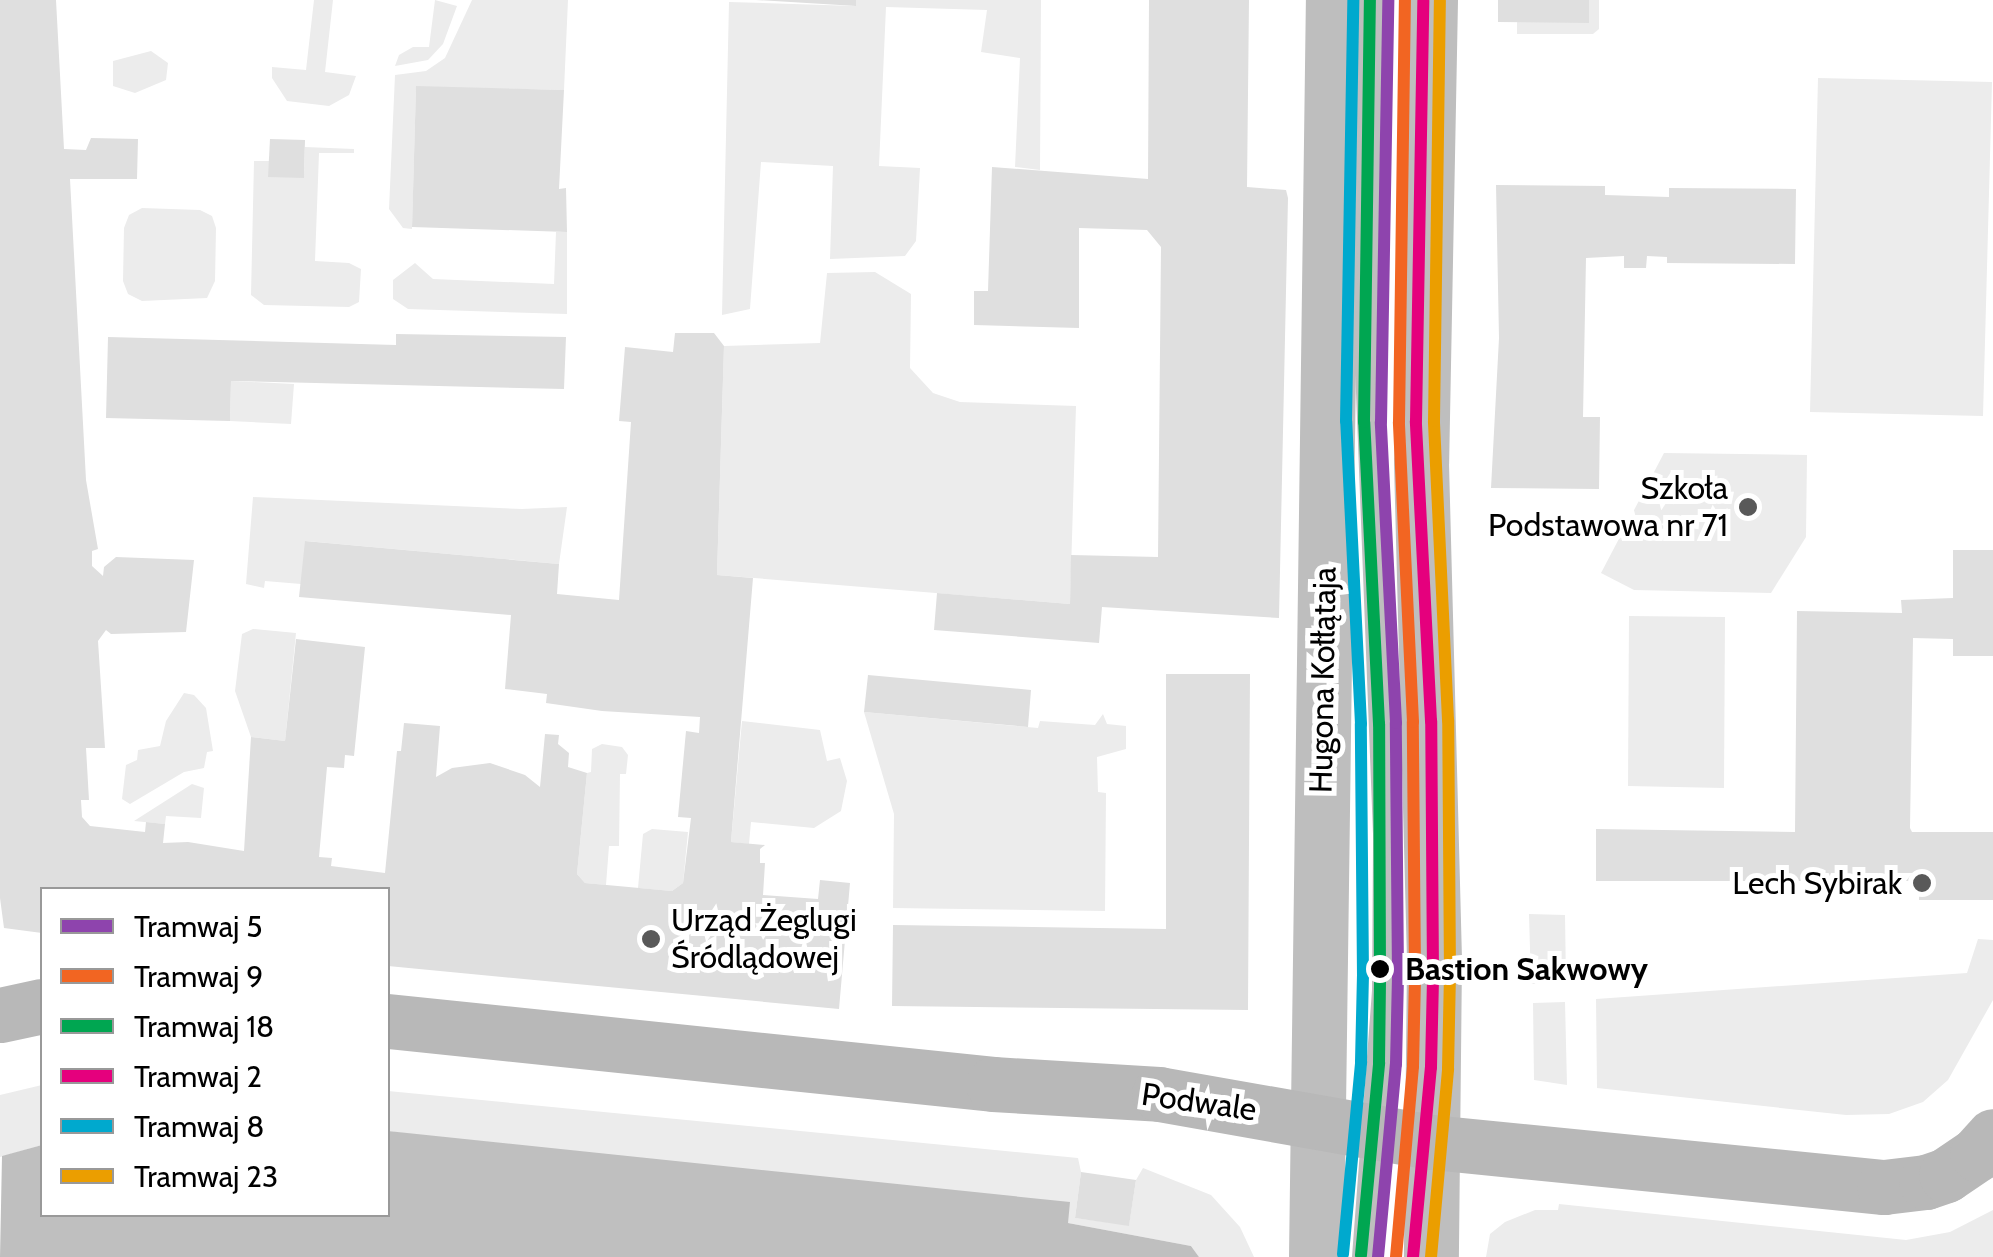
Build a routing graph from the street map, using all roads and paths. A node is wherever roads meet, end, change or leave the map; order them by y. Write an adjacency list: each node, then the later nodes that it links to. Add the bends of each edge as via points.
1 (1333, 0): 7 (street, Hugona Kołłątaja)
2 (1374, 0): 8 (lane, via 1369,372 1387,834)
3 (1430, 0): 10 (street, via 1422,463)
4 (40, 1006): 5 (main road)
5 (0, 1015)
6 (390, 1021): 7 (main road, Podwale, via 993,1084 1159,1094)
7 (1317, 1120): 8 (main road, Podwale); 11 (street, Hugona Kołłątaja)
8 (1377, 1132): 10 (main road, Podwale); 12 (lane)
9 (1993, 1136): 10 (main road, Podwale, via 1946,1175 1884,1188)
10 (1432, 1142): 13 (street)
11 (1316, 1257)
12 (1366, 1257)
13 (1430, 1257)

